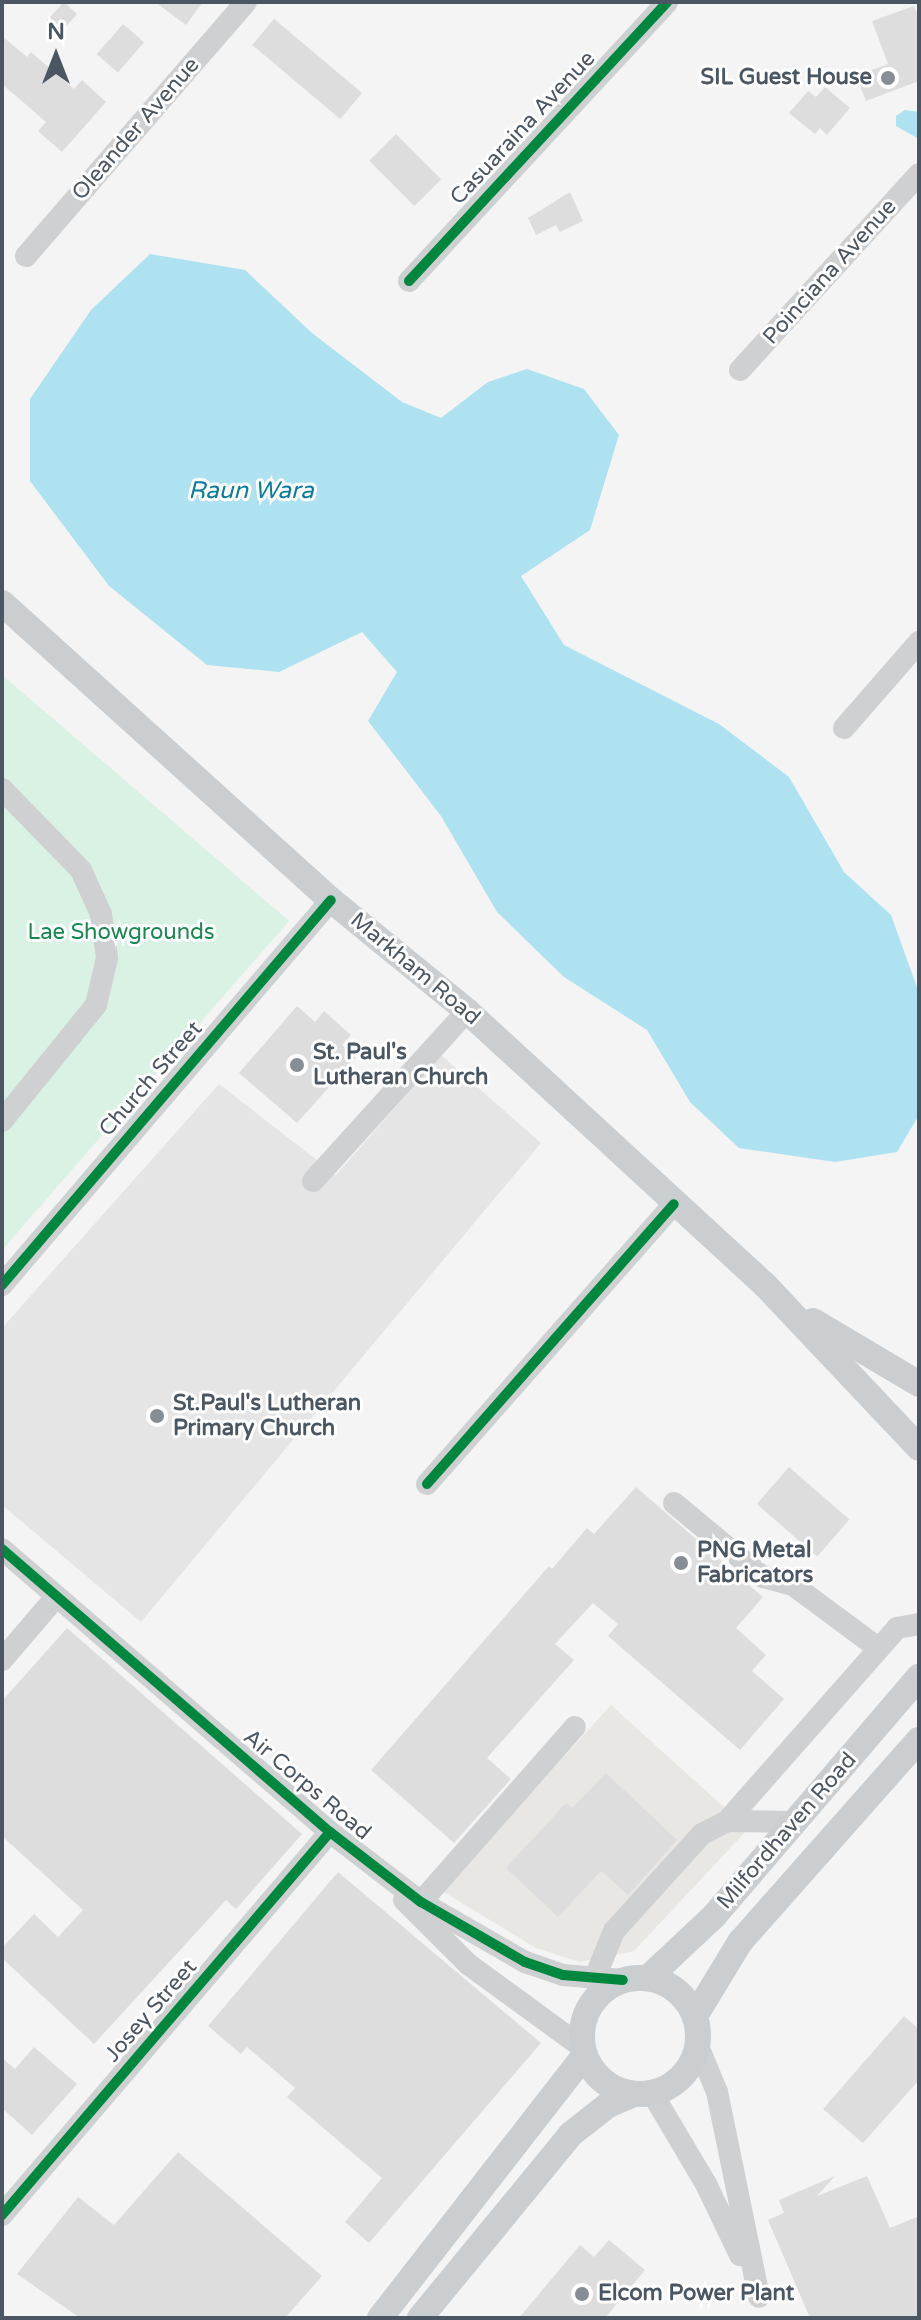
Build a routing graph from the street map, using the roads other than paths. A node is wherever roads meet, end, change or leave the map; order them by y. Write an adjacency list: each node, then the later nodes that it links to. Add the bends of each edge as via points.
1 (246, 2): 4 (street, Oleander Avenue)
2 (667, 2): 5 (street, Casuaraina Avenue)
3 (919, 174): 6 (street, Poinciana Avenue)
4 (26, 256)
5 (409, 281)
6 (740, 370)
7 (2, 603): 11 (main road, Markham Road)
8 (919, 642): 9 (street)
9 (844, 728)
10 (2, 789): 13 (street, via 81,870 101,914 107,958 96,1005)
11 (331, 900): 12 (main road, Markham Road); 16 (street, Church Street)
12 (467, 1011): 14 (street); 15 (main road, Markham Road)
13 (2, 1121)
14 (313, 1181)
15 (674, 1204): 17 (main road, Markham Road); 20 (street)
16 (2, 1285)
17 (789, 1307): 18 (main road, Markham Road); 19 (main road, Markham Road)
18 (919, 1384)
19 (919, 1448)
20 (427, 1484)
21 (674, 1503): 25 (street, via 763,1577 793,1585)
22 (2, 1549): 23 (street, Air Corps Road)
23 (56, 1597): 26 (street); 32 (street, Air Corps Road)
24 (919, 1624): 25 (street, via 897,1628)
25 (878, 1648): 30 (street)
26 (2, 1660)
27 (919, 1677): 31 (main road, Milfordhaven Road)
28 (575, 1727): 34 (street)
29 (919, 1740): 37 (main road, Milfordhaven Road, via 740,1942)
30 (727, 1821): 31 (street); 36 (street, via 702,1834 614,1931)
31 (794, 1822): 35 (main road, Milfordhaven Road, via 714,1916)
32 (330, 1832): 33 (street, Air Corps Road); 41 (street, Josey Street)
33 (383, 1874): 34 (street, Air Corps Road); 39 (street, Air Corps Road, via 445,1945)
34 (421, 1902): 36 (street, Air Corps Road, via 525,1962)
35 (636, 1979): 36 (street, Air Corps Road); 37 (main road, via 677,1990); 39 (main road, via 597,1996 586,2011)
36 (594, 1980)
37 (695, 2016): 38 (main road)
38 (698, 2046): 40 (main road, via 690,2068 673,2084); 42 (street, via 717,2092)
39 (583, 2051): 40 (main road, via 600,2079); 43 (main road)
40 (643, 2094): 42 (street, via 706,2184); 44 (main road, via 608,2105 571,2134)
41 (2, 2215)
42 (759, 2297): 45 (street)
43 (380, 2318)
44 (420, 2318)
45 (768, 2318)

